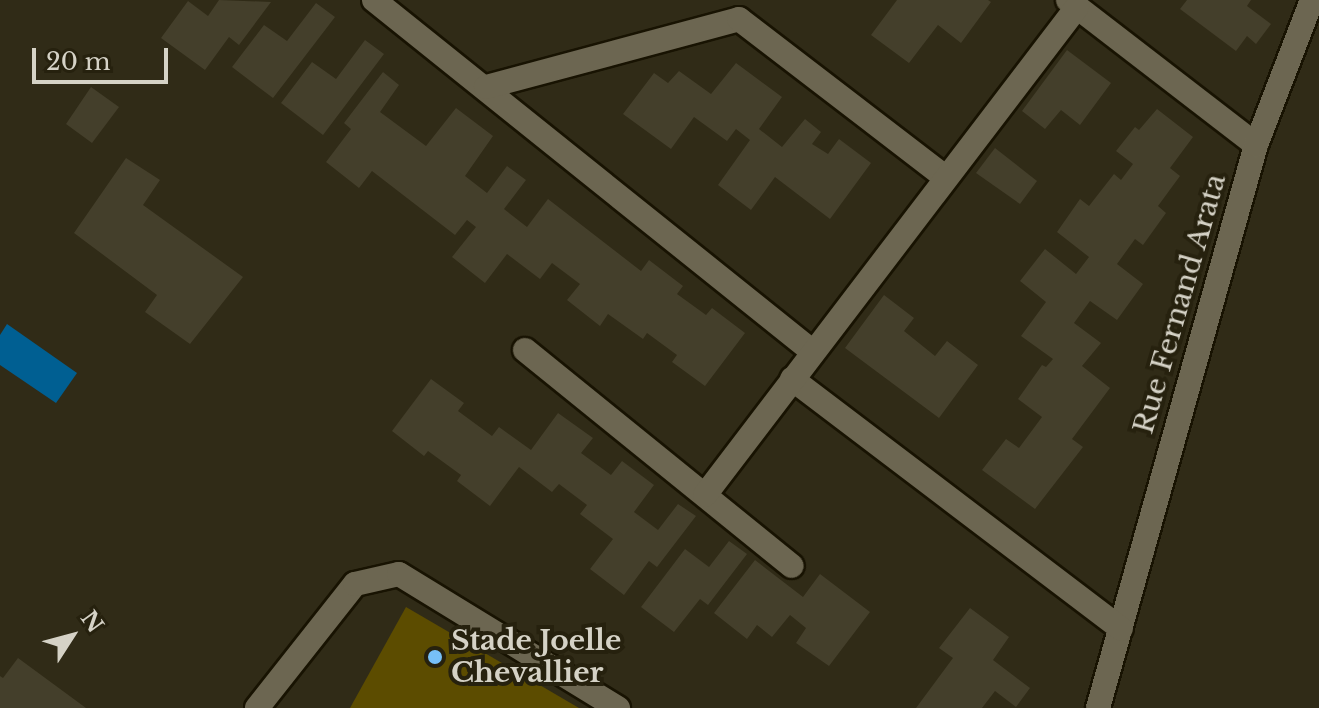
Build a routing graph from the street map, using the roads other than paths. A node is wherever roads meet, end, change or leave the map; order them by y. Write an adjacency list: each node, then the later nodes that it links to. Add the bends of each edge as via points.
1 (374, 0): 4 (street)
2 (1312, 0): 5 (street)
3 (1072, 4): 5 (street, Rue Fernand Arata); 6 (street)
4 (486, 87): 6 (street, via 739,19); 8 (street)
5 (1256, 145): 12 (street, Rue Fernand Arata)
6 (946, 178): 8 (street)
7 (525, 350): 10 (street)
8 (813, 352): 9 (street)
9 (792, 379): 10 (street); 12 (street)
10 (705, 495): 11 (street)
11 (792, 566)
12 (1121, 629): 15 (street, Rue Fernand Arata)
13 (257, 708): 14 (street, via 355,584 399,574)
14 (618, 708)
15 (1098, 708)

